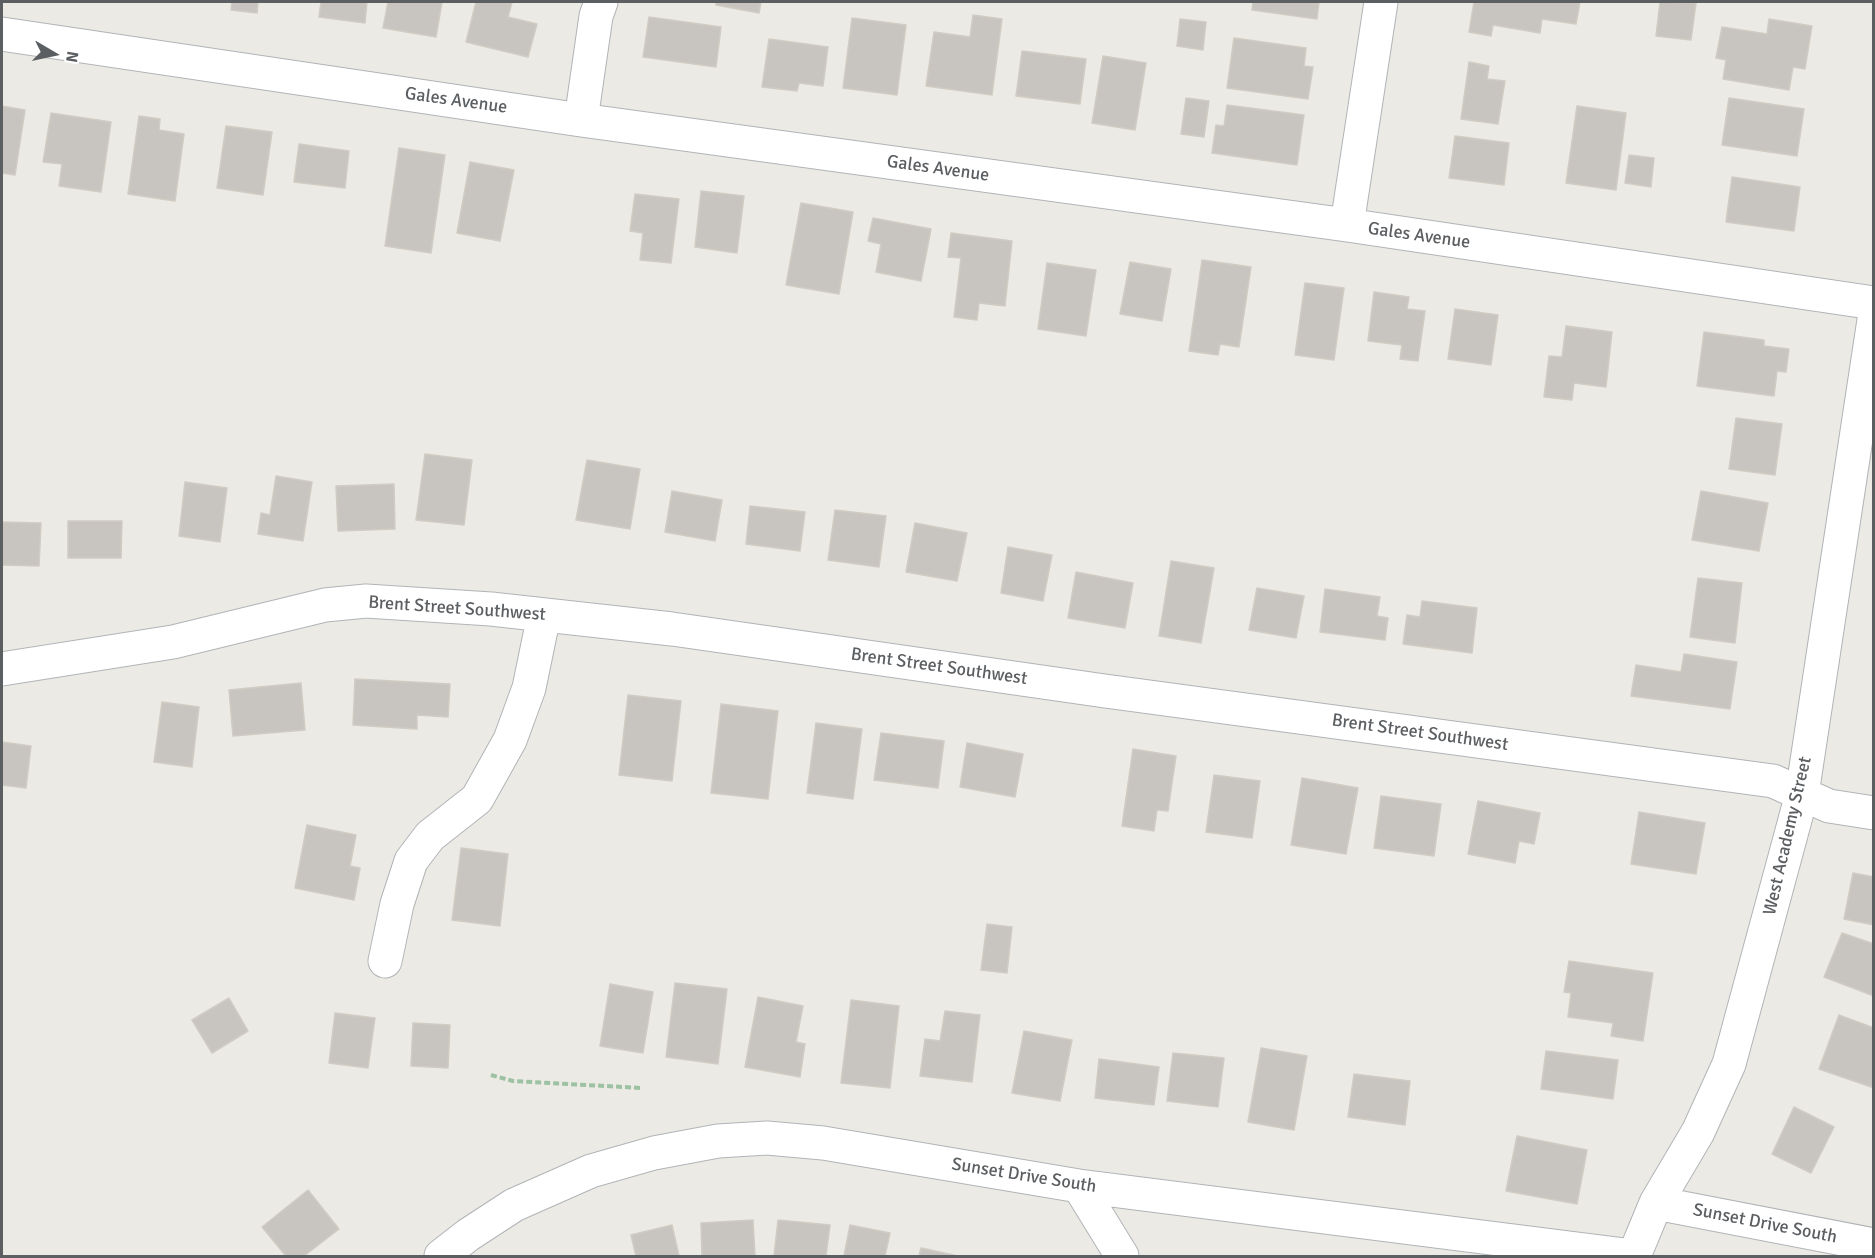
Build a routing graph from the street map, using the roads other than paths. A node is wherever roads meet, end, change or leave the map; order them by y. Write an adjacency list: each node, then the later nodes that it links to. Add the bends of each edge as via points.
1 (601, 2): 4 (street)
2 (1381, 2): 5 (street)
3 (2, 34): 4 (street, Gales Avenue)
4 (581, 120): 5 (street, Gales Avenue)
5 (1347, 225): 6 (street, Gales Avenue)
6 (1874, 303)
7 (1874, 320): 10 (street, West Academy Street)
8 (544, 615): 9 (street, Brent Street Southwest, via 366,601 325,605 173,642); 10 (street, Brent Street Southwest, via 672,629 1773,781); 12 (street, via 529,688 510,740 477,799 430,836 411,861)
9 (2, 669)
10 (1802, 794): 11 (street, Brent Street Southwest, via 1829,806); 14 (street, West Academy Street, via 1729,1064 1698,1132)
11 (1874, 813)
12 (385, 961)
13 (1079, 1186): 16 (street, Sunset Drive South, via 823,1143 767,1138 718,1141 654,1153 591,1171 514,1205); 17 (street); 18 (street, Sunset Drive South)
14 (1656, 1203): 15 (street, Sunset Drive South); 18 (street, West Academy Street)
15 (1874, 1245)
16 (441, 1257)
17 (1122, 1257)
18 (1633, 1257)

